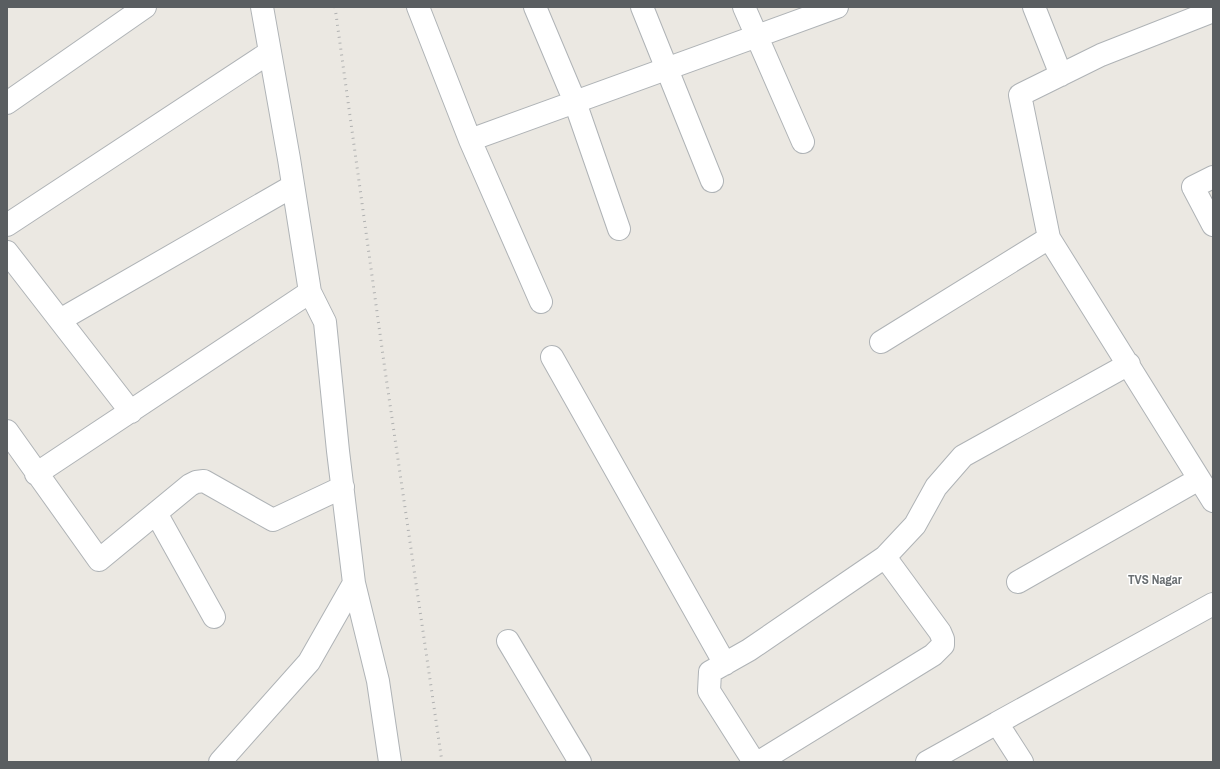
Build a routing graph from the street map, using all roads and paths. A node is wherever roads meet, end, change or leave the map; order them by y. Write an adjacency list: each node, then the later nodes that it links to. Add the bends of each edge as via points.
1 (145, 7): 15 (street)
2 (262, 7): 11 (street)
3 (418, 7): 16 (street)
4 (535, 7): 14 (street)
5 (642, 7): 12 (street)
6 (744, 7): 10 (street)
7 (837, 7): 10 (street)
8 (1034, 7): 13 (street)
9 (1213, 11): 13 (street)
10 (756, 37): 12 (street); 17 (street)
11 (270, 52): 20 (street); 21 (street)
12 (667, 69): 14 (street); 19 (street)
13 (1061, 75): 24 (street, via 1020,95)
14 (575, 102): 16 (street); 23 (street)
15 (7, 103)
16 (470, 140): 27 (street)
17 (803, 142)
18 (1213, 177): 22 (street, via 1193,187)
19 (712, 181)
20 (293, 186): 26 (street); 28 (street)
21 (7, 225)
22 (1213, 225)
23 (619, 229)
24 (1050, 238): 29 (street); 31 (street)
25 (7, 252): 28 (street)
26 (310, 292): 32 (street); 36 (street, via 325,322)
27 (541, 302)
28 (60, 320): 32 (street)
29 (881, 342)
30 (552, 357): 45 (street)
31 (1129, 364): 35 (street); 39 (street, via 964,456 936,487 915,525)
32 (130, 412): 34 (street)
33 (7, 431): 34 (street)
34 (36, 474): 38 (street, via 99,560)
35 (1199, 478): 37 (street); 40 (street)
36 (343, 487): 38 (street, via 273,520 204,481 196,482); 41 (street)
37 (1213, 502)
38 (156, 513): 43 (street)
39 (885, 557): 45 (street); 51 (street, via 940,632 942,645 933,655)
40 (1018, 582)
41 (354, 583): 47 (street, via 309,662); 48 (street, via 378,681)
42 (1213, 604): 46 (street)
43 (214, 617)
44 (508, 641): 49 (street)
45 (725, 664): 50 (street, via 710,672 709,691)
46 (997, 723): 52 (street); 53 (street)
47 (220, 762)
48 (390, 762)
49 (580, 762)
50 (754, 762)
51 (758, 762)
52 (927, 762)
53 (1022, 762)

